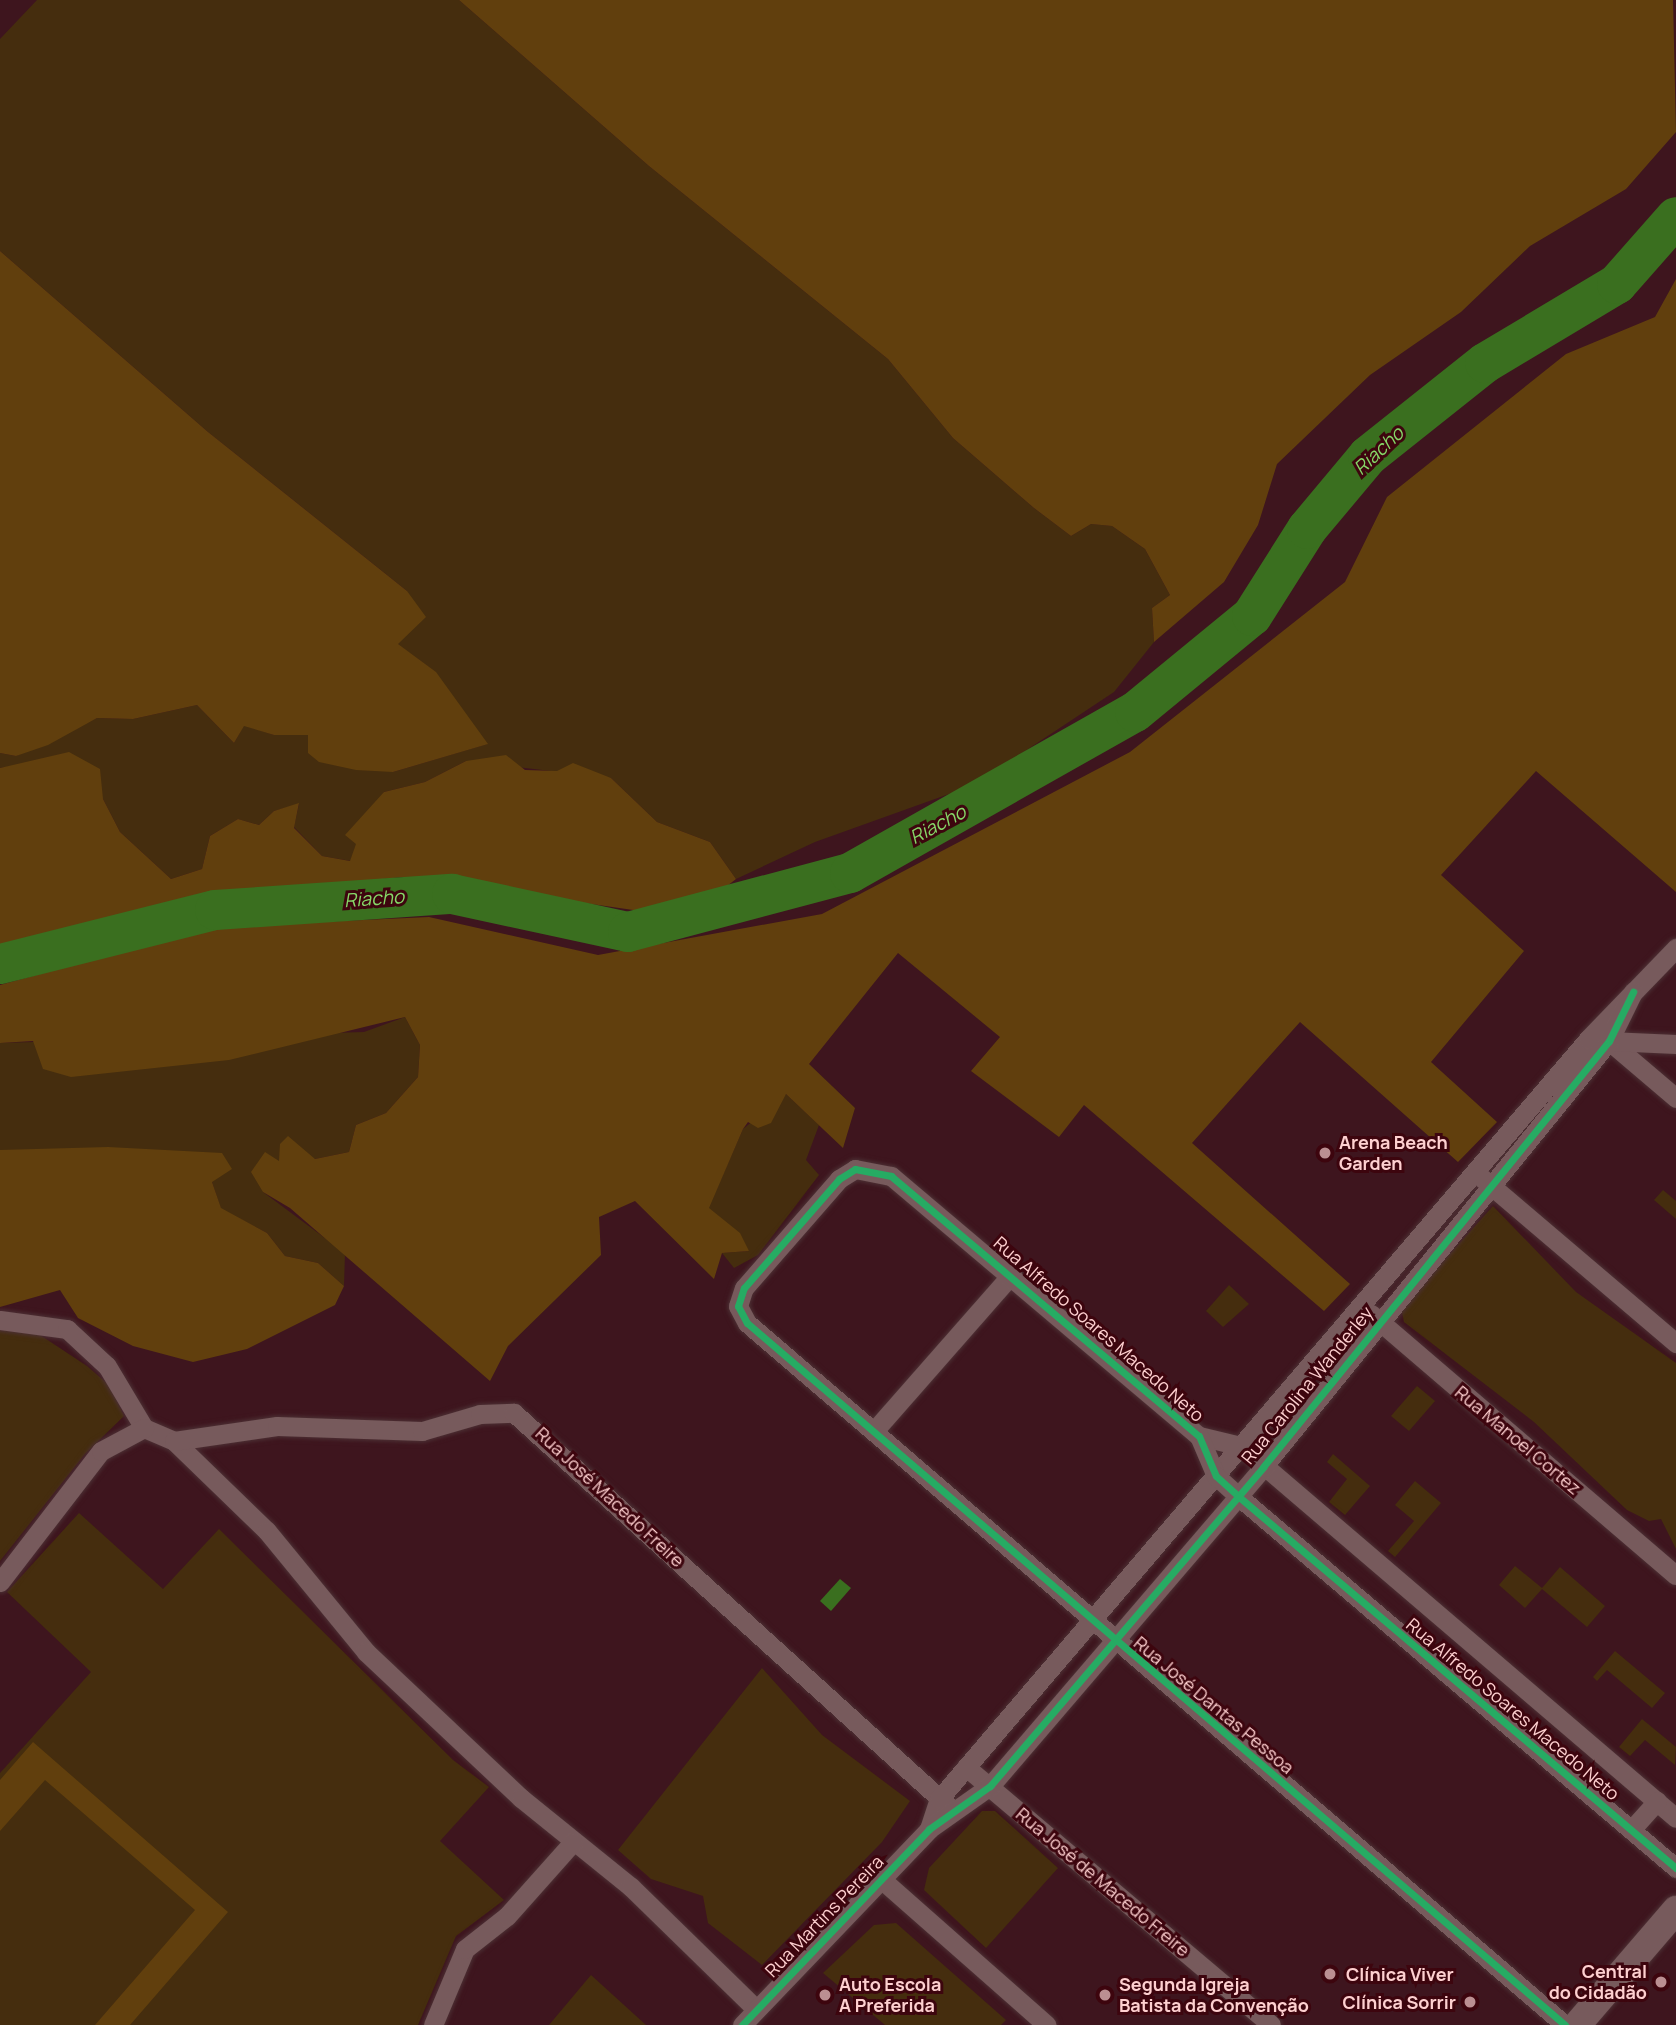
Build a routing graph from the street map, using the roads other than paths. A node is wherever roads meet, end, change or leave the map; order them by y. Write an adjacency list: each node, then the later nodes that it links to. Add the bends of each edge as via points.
1 (1676, 948): 2 (street, Rua Carolina Wanderley)
2 (1633, 992): 3 (street, Rua Carolina Wanderley); 4 (street, Rua Carolina Wanderley)
3 (1588, 1039): 4 (street); 7 (street, Rua Carolina Wanderley)
4 (1609, 1041): 5 (street); 6 (street); 8 (street, Rua Carolina Wanderley)
5 (1676, 1044)
6 (1676, 1098)
7 (1474, 1171): 8 (street); 11 (street, Rua Carolina Wanderley)
8 (1490, 1185): 13 (street, Rua Carolina Wanderley); 14 (street)
9 (1012, 1274): 10 (street, Rua Alfredo Soares Macedo Neto, via 905,1185 872,1169 855,1169 839,1179); 16 (street); 17 (street, Rua Alfredo Soares Macedo Neto)
10 (744, 1288): 16 (street, Rua José Dantas Pessoa, via 738,1306 747,1323)
11 (1360, 1305): 13 (street, Rua Manoel Cortez); 19 (street, Rua Carolina Wanderley)
12 (0, 1320): 15 (street, via 67,1329 107,1366)
13 (1378, 1321): 20 (street, Rua Carolina Wanderley); 23 (street, Rua Manoel Cortez)
14 (1676, 1343)
15 (144, 1428): 18 (street); 24 (street, via 102,1451)
16 (874, 1431): 25 (street, Rua José Dantas Pessoa)
17 (1199, 1436): 19 (street, Rua Alfredo Soares Macedo Neto); 21 (street, Rua Alfredo Soares Macedo Neto)
18 (174, 1441): 29 (street, Rua José Macedo Freire, via 277,1426 422,1431 480,1414 514,1413); 35 (street, via 267,1531 366,1652)
19 (1241, 1446): 20 (street, Rua Alfredo Soares Macedo Neto); 21 (street, Rua Carolina Wanderley)
20 (1263, 1466): 22 (street, Rua Carolina Wanderley); 30 (street, Rua Alfredo Soares Macedo Neto)
21 (1216, 1475): 22 (street, Rua Alfredo Soares Macedo Neto); 25 (street, Rua Carolina Wanderley)
22 (1238, 1496): 26 (street, Rua Carolina Wanderley); 34 (street, Rua Alfredo Soares Macedo Neto)
23 (1676, 1575)
24 (0, 1582)
25 (1091, 1621): 26 (street, Rua José Dantas Pessoa); 27 (street, Rua Carolina Wanderley)
26 (1113, 1639): 28 (street, Rua Carolina Wanderley); 44 (street, Rua José Dantas Pessoa)
27 (966, 1767): 28 (street, Rua José de Macedo Freire); 29 (street, Rua Carolina Wanderley)
28 (990, 1786): 31 (street, Rua Carolina Wanderley); 43 (street, Rua José de Macedo Freire)
29 (939, 1798): 31 (street, Rua José Macedo Freire); 33 (street)
30 (1657, 1801): 32 (street, Rua Alfredo Soares Macedo Neto); 34 (street)
31 (958, 1814): 33 (street, Rua Carolina Wanderley)
32 (1676, 1818)
33 (929, 1829): 37 (street, Rua Martins Pereira)
34 (1632, 1830): 36 (street, Rua Alfredo Soares Macedo Neto)
35 (573, 1842): 39 (street, via 631,1887); 40 (street, via 507,1916 465,1949)
36 (1676, 1868)
37 (880, 1878): 39 (street, Rua Martins Pereira); 42 (street)
38 (1676, 1910): 45 (main road)
39 (756, 2010): 41 (street, Rua Martins Pereira)
40 (433, 2025)
41 (742, 2025)
42 (1047, 2025)
43 (1271, 2025)
44 (1565, 2025)
45 (1577, 2025)

